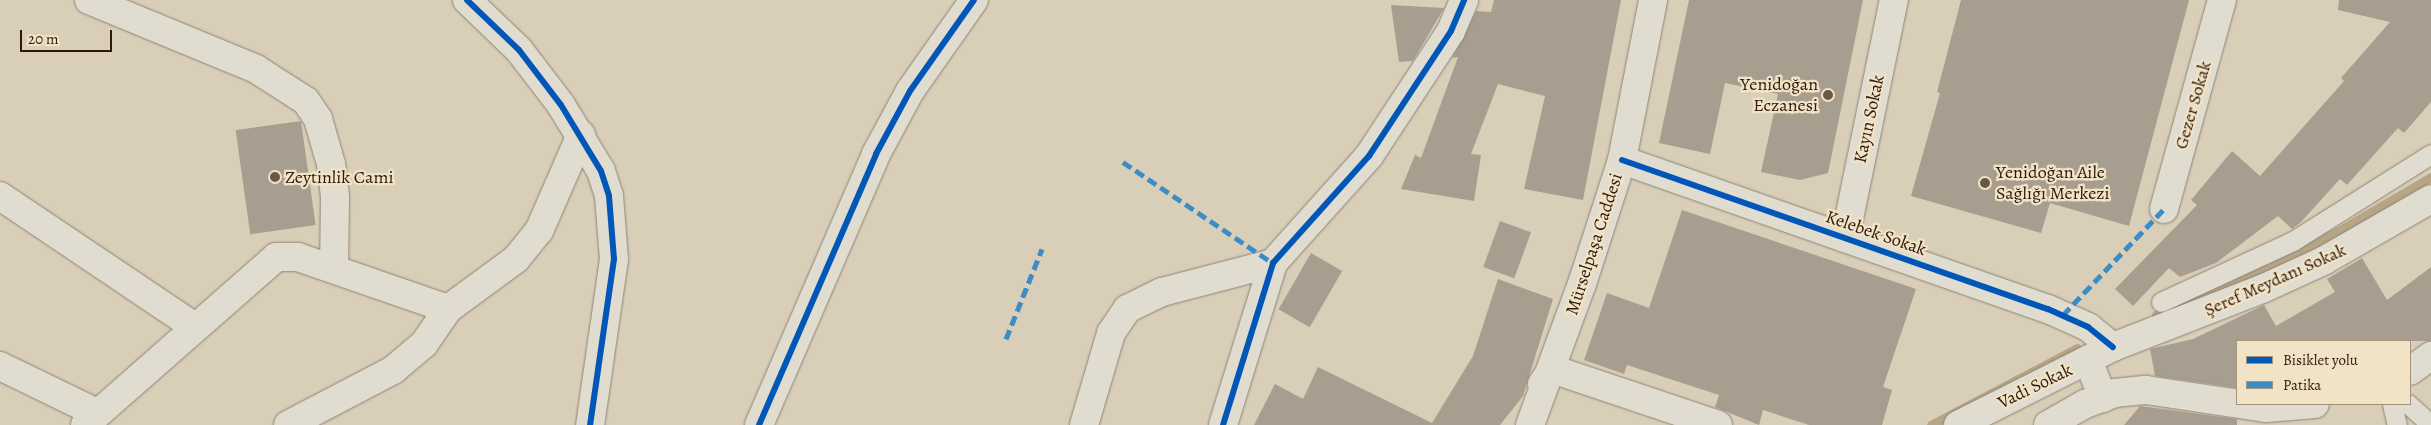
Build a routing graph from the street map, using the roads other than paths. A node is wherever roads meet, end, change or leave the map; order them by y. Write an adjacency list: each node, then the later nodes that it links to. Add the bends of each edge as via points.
1 (89, 0): 16 (street, via 256,69 306,102 318,119 332,164)
2 (467, 0): 8 (street, via 519,50)
3 (974, 0): 36 (street, via 910,91 876,154)
4 (1464, 0): 15 (street, via 1451,31 1369,156)
5 (1653, 0): 10 (street, Mürselpaşa Caddesi)
6 (1894, 0): 14 (street, Kayın Sokak)
7 (2222, 0): 13 (street, Gezer Sokak)
8 (581, 135): 18 (street, via 552,207 528,246); 35 (street, via 601,171 613,223 614,259)
9 (2431, 154): 17 (lane, via 2294,241)
10 (1622, 160): 14 (street, Kelebek Sokak); 24 (street, Mürselpaşa Caddesi)
11 (0, 196): 19 (street)
12 (2431, 200): 20 (street, Şeref Meydanı Sokak, via 2324,260 2262,289)
13 (2164, 209)
14 (1845, 238): 20 (street, Kelebek Sokak, via 2056,312 2088,327)
15 (1273, 263): 37 (street, via 1162,292 1127,309 1111,333); 38 (street)
16 (334, 269): 18 (street); 19 (street, via 298,257 276,258)
17 (2161, 302)
18 (448, 309): 34 (street, via 424,344 393,370)
19 (195, 327): 32 (street)
20 (2113, 347): 22 (street, Vadi Sokak)
21 (2431, 356): 25 (street)
22 (2088, 360): 26 (street); 42 (street, Vadi Sokak)
23 (0, 366): 32 (street)
24 (1552, 369): 39 (street); 40 (street, Mürselpaşa Caddesi); 41 (street)
25 (2411, 370)
26 (2103, 398): 27 (street, via 2115,393 2146,390); 33 (street)
27 (2236, 404)
28 (2246, 405): 29 (street, via 2266,408)
29 (2303, 405)
30 (2392, 405): 43 (lane)
31 (2409, 405): 44 (lane)
32 (91, 419)
33 (2064, 421)
34 (288, 425)
35 (590, 425)
36 (759, 425)
37 (1084, 425)
38 (1224, 425)
39 (1514, 425)
40 (1530, 425)
41 (1718, 425)
42 (1958, 425)
43 (2397, 425)
44 (2431, 425)

